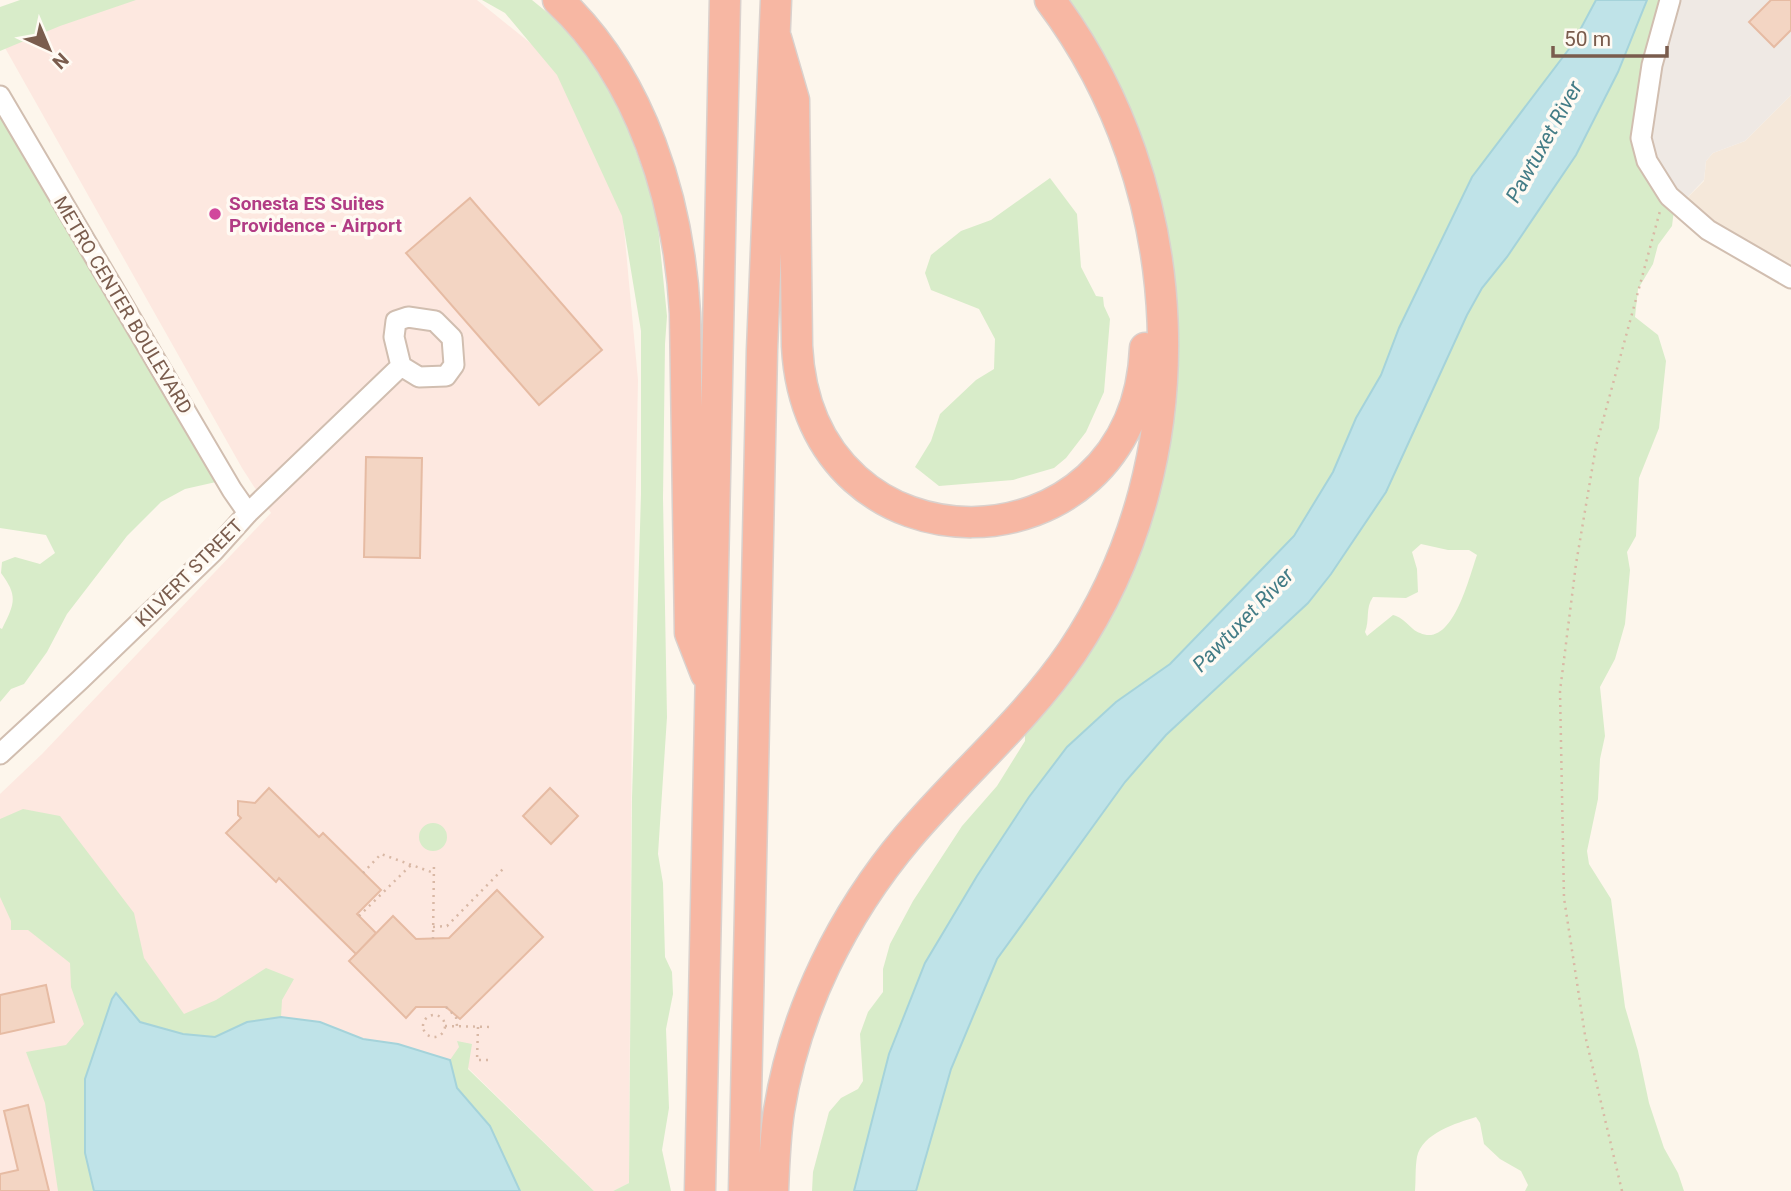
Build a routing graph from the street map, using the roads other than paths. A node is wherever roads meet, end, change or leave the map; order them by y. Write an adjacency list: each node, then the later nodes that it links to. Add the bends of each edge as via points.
1 (558, 0): 12 (highway, via 594,40 622,85 653,155 674,223 683,280 690,633)
2 (725, 0): 12 (highway)
3 (776, 0): 7 (highway)
4 (1026, 0): 7 (highway, via 1084,89 1119,172 1140,267 1144,370 1128,423 1093,473 1045,506 1000,520 935,519 900,508 867,490 841,466 815,428 803,397 798,364 794,100)
5 (1050, 0): 16 (highway, via 1113,105 1153,230 1164,366 1152,463 1121,558 1075,648 1014,726 909,835 835,946 792,1050 779,1110)
6 (1670, 0): 9 (street, via 1641,138 1647,161 1669,196 1708,230)
7 (776, 38): 15 (highway, via 762,350)
8 (0, 96): 11 (street, METRO CENTER BOULEVARD)
9 (1791, 278)
10 (401, 366): 11 (street, KILVERT STREET)
11 (248, 513): 13 (street, KILVERT STREET, via 128,635)
12 (711, 687): 14 (highway)
13 (0, 754)
14 (700, 1191)
15 (744, 1191)
16 (773, 1191)

